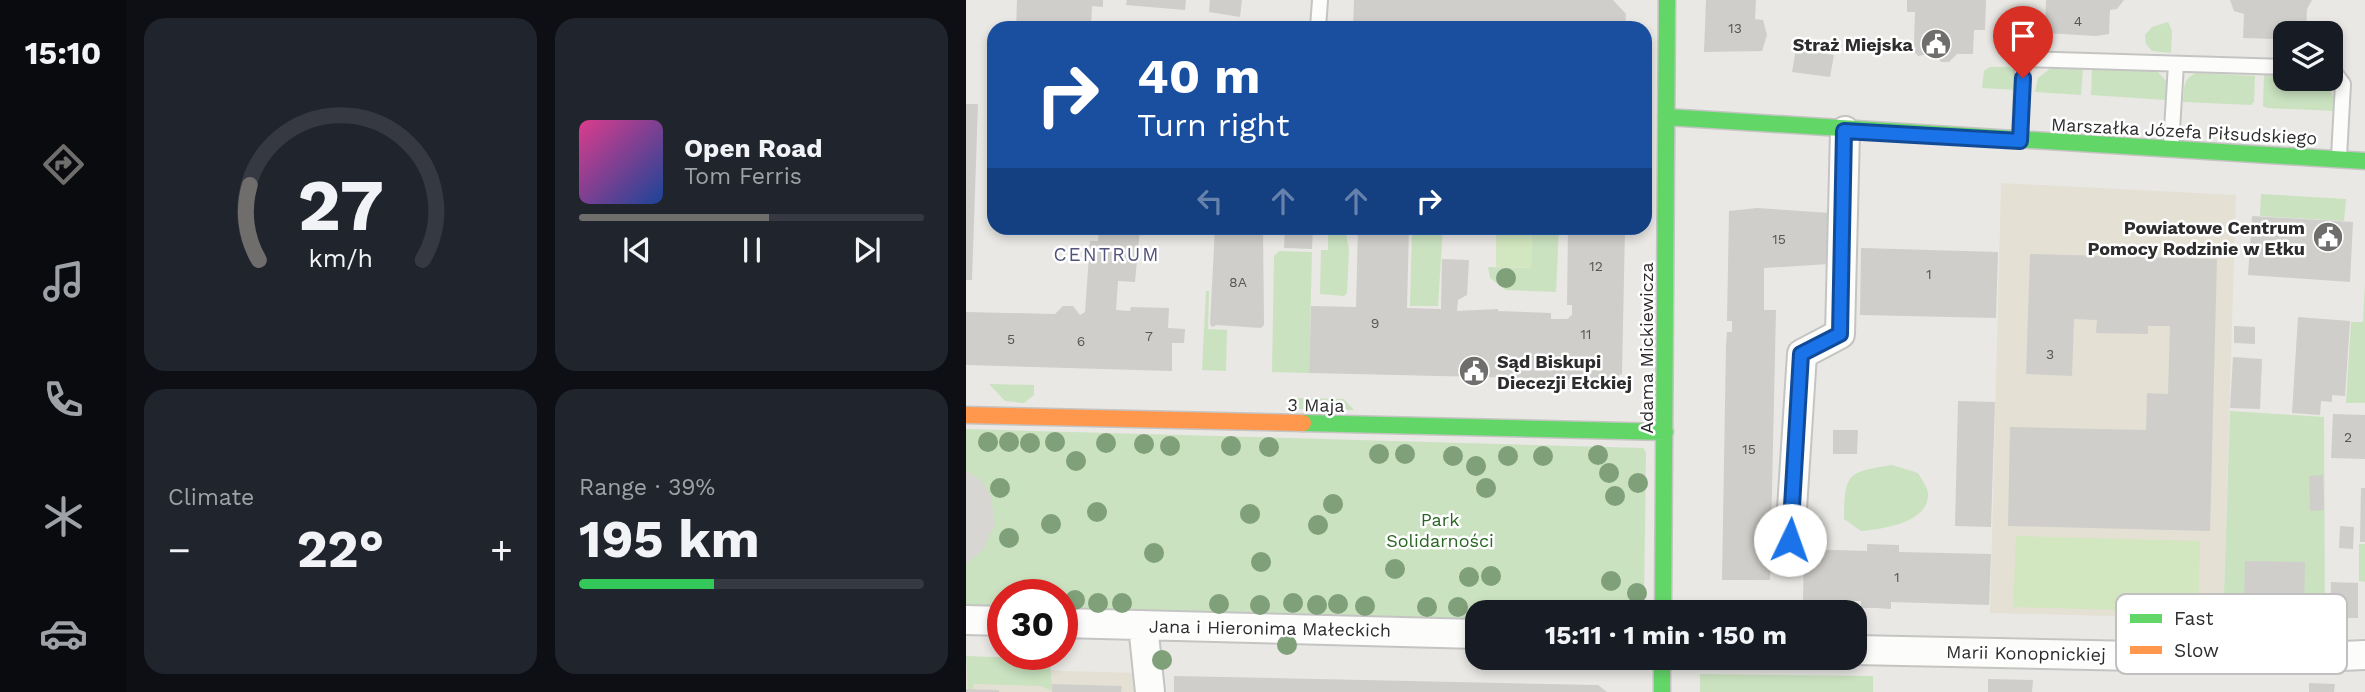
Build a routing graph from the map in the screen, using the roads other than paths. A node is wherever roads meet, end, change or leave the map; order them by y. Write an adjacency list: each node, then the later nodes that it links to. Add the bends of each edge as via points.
1 (1320, 0): 3 (lane)
2 (1667, 0): 7 (street, Adama Mickiewicza)
3 (1318, 21)
4 (2176, 64): 5 (lane); 9 (lane, via 2023,59); 10 (lane)
5 (2273, 67)
6 (2343, 91): 11 (lane)
7 (1666, 117): 8 (street, Marszałka Józefa Piłsudskiego); 14 (street, Adama Mickiewicza)
8 (1844, 131): 9 (street, Marszałka Józefa Piłsudskiego); 15 (street, via 1840,334 1801,354)
9 (2020, 141): 10 (street, Marszałka Józefa Piłsudskiego)
10 (2170, 150): 11 (street, Marszałka Józefa Piłsudskiego)
11 (2339, 159): 12 (street, Marszałka Józefa Piłsudskiego)
12 (2365, 161)
13 (966, 415): 14 (street, 3 Maja)
14 (1665, 432): 16 (street, Adama Mickiewicza)
15 (1790, 540)
16 (1663, 600)
17 (966, 620): 18 (street)
18 (987, 621)
19 (1078, 623): 20 (street, Jana i Hieronima Małeckich)
20 (1143, 625): 21 (street, Jana i Hieronima Małeckich); 27 (street)
21 (1465, 634)
22 (1867, 650): 24 (street, Marii Konopnickiej)
23 (2365, 655): 25 (street, Marii Konopnickiej)
24 (2116, 656)
25 (2347, 656)
26 (1662, 670): 28 (street)
27 (1150, 692)
28 (1662, 692)

